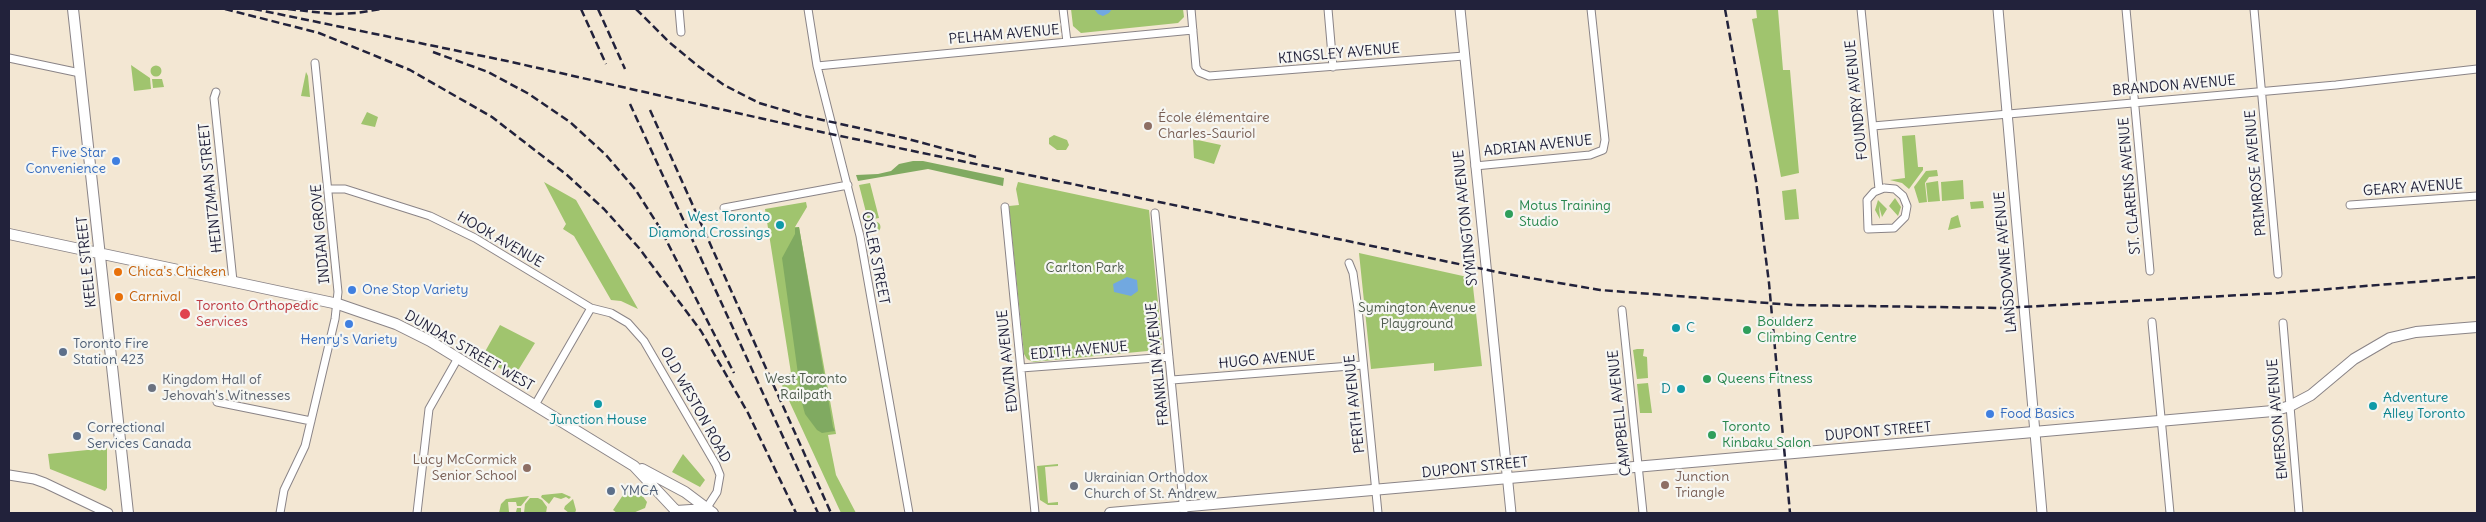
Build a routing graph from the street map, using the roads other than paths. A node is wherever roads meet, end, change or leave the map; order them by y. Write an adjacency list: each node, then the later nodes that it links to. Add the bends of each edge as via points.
1 (73, 9): 22 (main road, KEELE STREET)
2 (679, 9): 14 (street)
3 (808, 9): 19 (street, OSLER STREET)
4 (1063, 9): 15 (street)
5 (1191, 9): 13 (street)
6 (1328, 9): 20 (street)
7 (1460, 9): 16 (street, SYMINGTON AVENUE)
8 (1592, 9): 28 (street, ADRIAN AVENUE, via 1605,140 1603,150 1590,155)
9 (1861, 9): 27 (street, FOUNDRY AVENUE)
10 (1998, 9): 26 (street, LANSDOWNE AVENUE)
11 (2126, 9): 25 (street, ST. CLARENS AVENUE)
12 (2254, 9): 23 (street, PRIMROSE AVENUE)
13 (1193, 30): 15 (street, PELHAM AVENUE); 20 (street, KINGSLEY AVENUE, via 1196,68 1203,74 1217,77)
14 (681, 32)
15 (1067, 42): 19 (street, PELHAM AVENUE)
16 (1464, 56): 20 (street, KINGSLEY AVENUE); 28 (street, SYMINGTON AVENUE)
17 (9, 58): 22 (street)
18 (315, 63): 30 (street, INDIAN GROVE)
19 (816, 66): 29 (street, OSLER STREET)
20 (1334, 67)
21 (2477, 69): 23 (street, BRANDON AVENUE)
22 (80, 73): 38 (main road, KEELE STREET)
23 (2261, 91): 25 (street, BRANDON AVENUE); 41 (street, PRIMROSE AVENUE)
24 (216, 92): 42 (street, HEINTZMAN STREET, via 214,98)
25 (2134, 102): 26 (street, BRANDON AVENUE); 40 (street, ST. CLARENS AVENUE)
26 (2007, 114): 27 (street, BRANDON AVENUE); 60 (street, LANSDOWNE AVENUE)
27 (1873, 126): 31 (street, FOUNDRY AVENUE)
28 (1475, 166): 64 (street, SYMINGTON AVENUE)
29 (848, 185): 35 (street); 73 (street, OSLER STREET, via 862,245)
30 (329, 189): 43 (street, INDIAN GROVE); 44 (street, HOOK AVENUE, via 345,189 430,216 475,238)
31 (1879, 189): 31 (street, via 1867,200 1868,229 1894,228 1907,212 1906,201 1899,192)
32 (2477, 196): 33 (street, GEARY AVENUE)
33 (2350, 205)
34 (1005, 207): 53 (street, EDWIN AVENUE)
35 (724, 208)
36 (1155, 213): 50 (street, FRANKLIN AVENUE)
37 (9, 234): 38 (main road, DUNDAS STREET WEST)
38 (100, 253): 42 (main road, DUNDAS STREET WEST); 70 (main road, KEELE STREET)
39 (1349, 262): 52 (street, PERTH AVENUE, via 1353,272)
40 (2150, 271)
41 (2278, 274)
42 (233, 281): 43 (main road, DUNDAS STREET WEST)
43 (338, 304): 51 (main road, DUNDAS STREET WEST, via 396,324); 59 (street, INDIAN GROVE)
44 (591, 308): 49 (street, HOOK AVENUE, via 611,313 628,323); 56 (street)
45 (1622, 310): 62 (street, CAMPBELL AVENUE)
46 (2152, 322): 58 (street)
47 (2283, 323): 57 (street, EMERSON AVENUE)
48 (2477, 327): 57 (main road, DUPONT STREET, via 2416,332 2390,338 2365,352 2311,395)
49 (644, 341): 67 (street, OLD WESTON ROAD, via 720,475)
50 (1169, 357): 53 (street, EDITH AVENUE); 54 (street, FRANKLIN AVENUE)
51 (458, 358): 56 (main road, DUNDAS STREET WEST); 72 (street, via 430,410)
52 (1363, 365): 54 (street, HUGO AVENUE); 65 (street, PERTH AVENUE)
53 (1021, 368): 74 (street, EDWIN AVENUE)
54 (1172, 380): 66 (street, FRANKLIN AVENUE)
55 (218, 402): 59 (street)
56 (535, 405): 61 (main road, DUNDAS STREET WEST)
57 (2290, 406): 58 (main road, DUPONT STREET, via 2273,411); 81 (street, EMERSON AVENUE)
58 (2161, 420): 60 (main road, DUPONT STREET); 80 (street)
59 (311, 421): 71 (street, INDIAN GROVE, via 305,446 284,490)
60 (2035, 432): 62 (main road, DUPONT STREET); 79 (street, LANSDOWNE AVENUE)
61 (634, 466): 67 (main road, via 685,492); 68 (main road, DUNDAS STREET WEST)
62 (1638, 467): 64 (main road, DUPONT STREET); 78 (street, CAMPBELL AVENUE)
63 (9, 475): 69 (street, via 40,481)
64 (1507, 478): 65 (main road, DUPONT STREET); 77 (street, SYMINGTON AVENUE)
65 (1376, 491): 66 (main road, DUPONT STREET); 76 (street, PERTH AVENUE)
66 (1184, 510): 75 (main road, DUPONT STREET)
67 (710, 511): 68 (main road)
68 (674, 512)
69 (108, 513)
70 (128, 513)
71 (280, 513)
72 (417, 513)
73 (909, 513)
74 (1035, 513)
75 (1110, 513)
76 (1378, 513)
77 (1510, 513)
78 (1643, 513)
79 (2042, 513)
80 (2170, 513)
81 (2299, 513)

